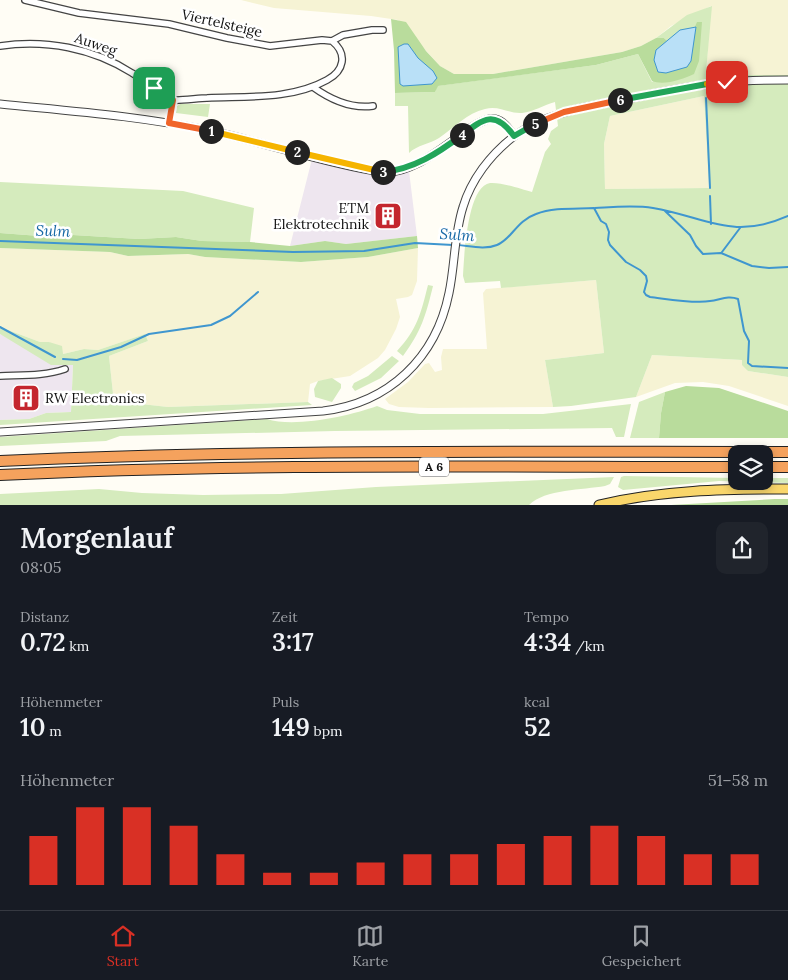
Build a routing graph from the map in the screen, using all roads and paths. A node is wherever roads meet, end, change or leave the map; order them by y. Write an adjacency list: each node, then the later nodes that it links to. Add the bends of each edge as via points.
1 (25, 0): 3 (street, Viertelsteige, via 79,13 169,24 258,45)
2 (383, 30): 3 (street, Viertelsteige, via 339,36)
3 (332, 41): 6 (street, via 340,49 342,65 336,75)
4 (0, 46): 7 (street, Auweg, via 66,46 96,54)
5 (788, 80): 11 (street, via 702,85 588,106 550,116)
6 (313, 87): 7 (street, via 279,95); 9 (street, via 336,101)
7 (173, 100): 10 (street)
8 (0, 104): 10 (street)
9 (373, 106)
10 (169, 123): 11 (street, via 383,172 422,161 486,119 502,122)
11 (514, 136): 14 (street, via 486,164 463,207 441,322 420,358 400,380 378,395 323,411)
12 (65, 369): 13 (street)
13 (0, 376)
14 (0, 432)
15 (788, 452): 16 (highway, A 6, via 277,452)
16 (0, 461)
17 (728, 467): 20 (highway, A 6, via 263,467)
18 (773, 467): 19 (highway)
19 (788, 467)
20 (0, 475)
21 (788, 489): 22 (main road, via 665,494)
22 (599, 505)

